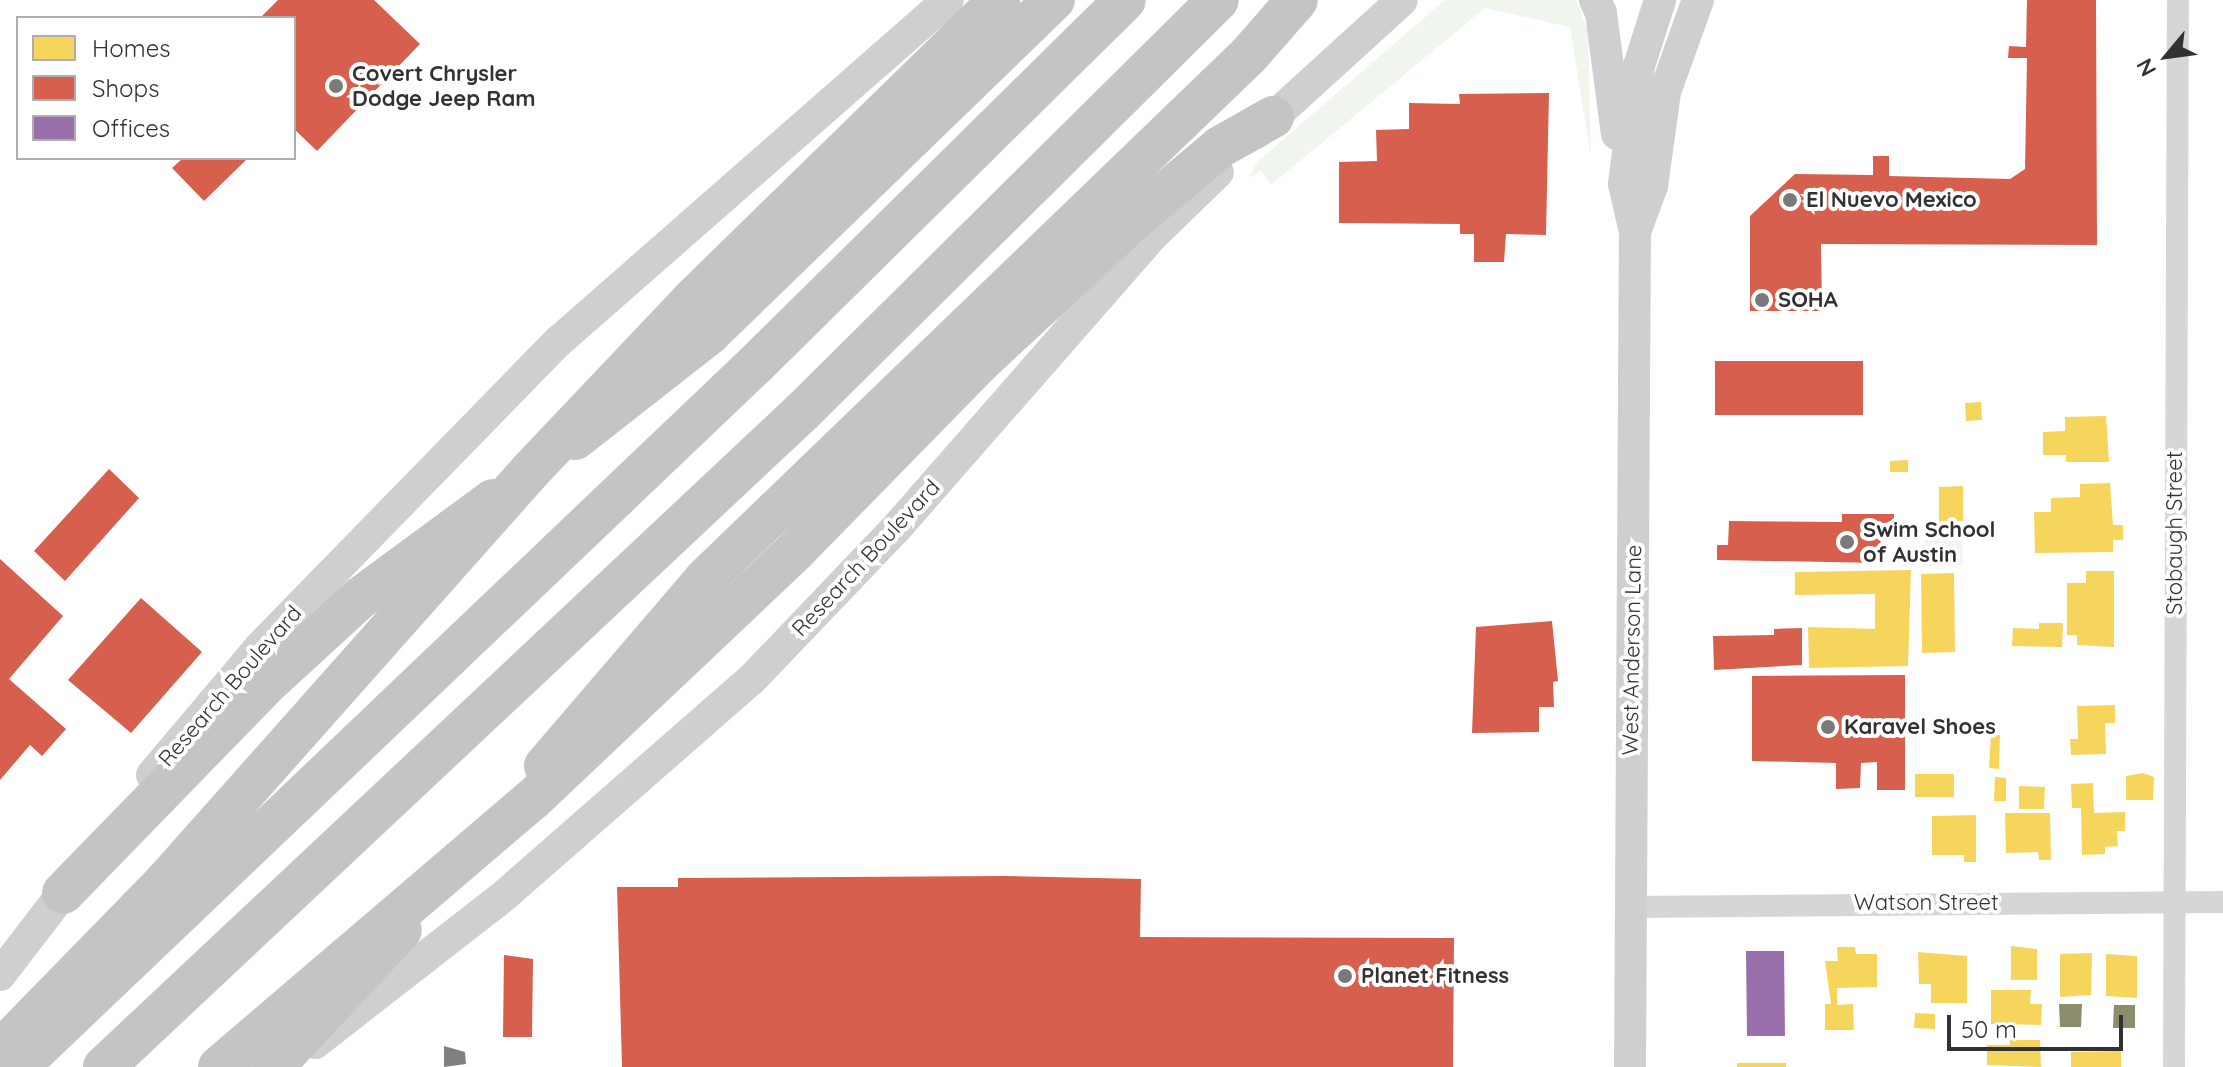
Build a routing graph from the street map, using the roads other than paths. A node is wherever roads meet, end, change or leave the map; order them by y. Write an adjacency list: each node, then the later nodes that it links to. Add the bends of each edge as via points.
1 (948, 0): 16 (main road, Research Boulevard, via 559,341 260,647)
2 (999, 0): 21 (highway, bridge, via 693,299 531,470 165,882)
3 (1054, 0): 16 (highway, via 710,333 360,598 263,687)
4 (1125, 0): 22 (highway, via 756,364)
5 (1218, 0): 23 (highway, via 802,412)
6 (1297, 0): 25 (highway, via 1248,56 705,579 378,956)
7 (1402, 0): 13 (main road, Research Boulevard)
8 (1595, 0): 14 (main road)
9 (1661, 0): 12 (main road, via 1672,22); 14 (main road, West Anderson Lane, via 1639,66)
10 (1698, 0): 12 (main road)
11 (2178, 0): 18 (street, Stobaugh Street)
12 (1674, 58): 15 (main road, West Anderson Lane, via 1652,186)
13 (1273, 117): 24 (highway, bridge, via 1220,147 1131,222 979,363 796,550 533,799); 26 (main road, Research Boulevard, via 1151,237 899,525 752,679 505,895)
14 (1624, 184): 15 (main road, West Anderson Lane)
15 (1635, 232): 19 (main road, West Anderson Lane)
16 (63, 893): 20 (main road, Research Boulevard)
17 (2223, 902): 18 (street, Watson Street)
18 (2174, 903): 19 (street, Watson Street); 28 (street, Stobaugh Street)
19 (1629, 907): 27 (main road, West Anderson Lane)
20 (0, 975)
21 (0, 1053): 22 (main road)
22 (17, 1067)
23 (104, 1067)
24 (219, 1067)
25 (273, 1067)
26 (284, 1067)
27 (1630, 1067)
28 (2174, 1067)

